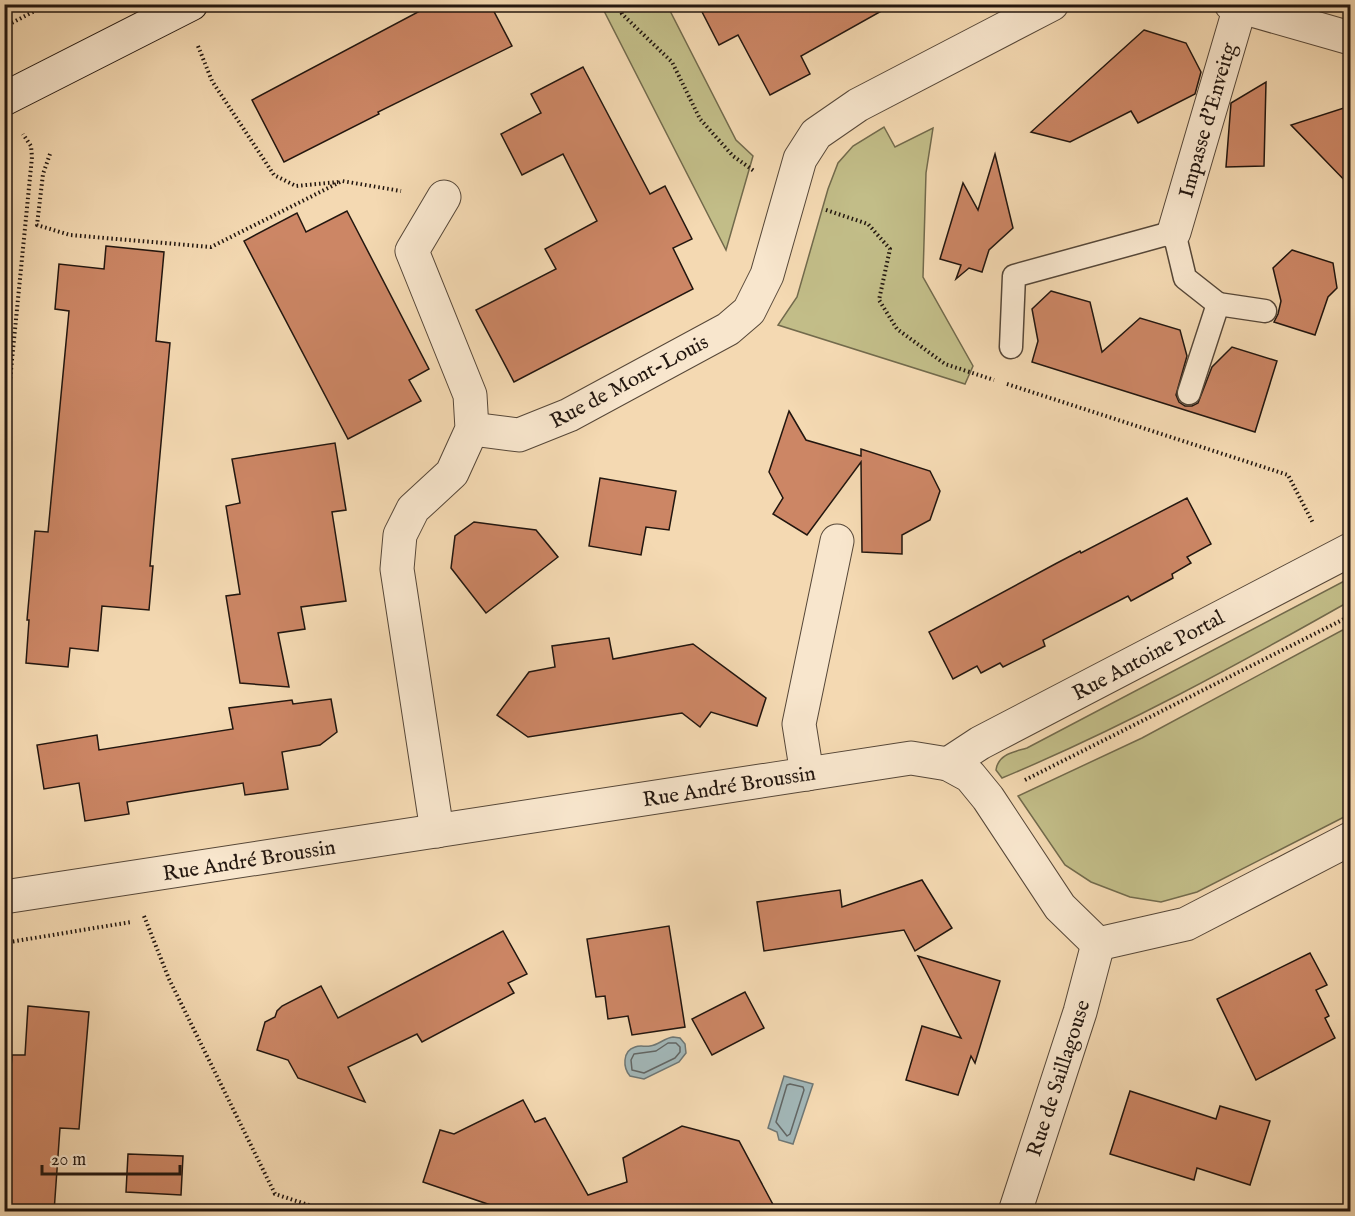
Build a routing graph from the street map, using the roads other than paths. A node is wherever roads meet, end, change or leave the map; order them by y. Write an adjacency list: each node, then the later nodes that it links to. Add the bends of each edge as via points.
1 (1052, 4): 12 (street, Rue de Mont-Louis, via 858,105 816,134 800,159 767,275 749,311 728,329 569,415 519,435)
2 (1235, 6): 4 (street); 7 (street, Impasse d'Enveitg)
3 (187, 7): 5 (street)
4 (1350, 38)
5 (4, 99)
6 (444, 197): 12 (street, via 412,251 470,395)
7 (1174, 232): 8 (lane, Impasse d'Enveitg, via 1185,278); 10 (lane, via 1014,276)
8 (1218, 304): 9 (lane, Impasse d'Enveitg); 11 (lane)
9 (1265, 311)
10 (1011, 347)
11 (1189, 393)
12 (471, 429): 17 (street, via 452,473 412,509 400,535 397,569)
13 (837, 541): 16 (street, via 799,724)
14 (1341, 555): 15 (street, Rue Antoine Portal, via 980,743)
15 (948, 764): 16 (street, Rue André Broussin, via 911,758); 20 (street, Rue André Broussin, via 970,776 1060,907)
16 (807, 774): 17 (street, Rue André Broussin)
17 (437, 831): 19 (street, Rue André Broussin)
18 (1350, 839): 20 (street, via 1186,924)
19 (4, 897)
20 (1098, 944): 21 (street, Rue de Saillagouse)
21 (1015, 1212)

